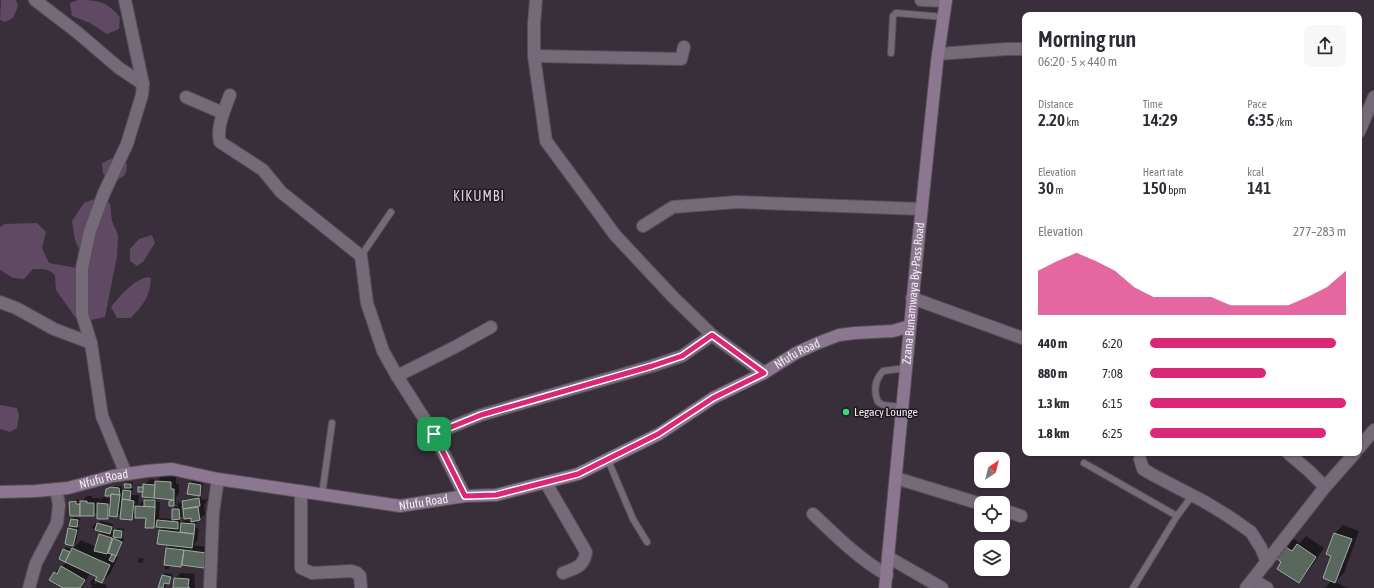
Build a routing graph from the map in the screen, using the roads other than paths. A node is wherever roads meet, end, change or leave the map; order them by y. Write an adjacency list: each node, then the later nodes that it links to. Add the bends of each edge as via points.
1 (36, 0): 12 (street, via 119,68)
2 (125, 0): 12 (street)
3 (536, 0): 11 (street)
4 (921, 0): 5 (street)
5 (946, 0): 6 (street, Zzana Bunamwaya By-Pass Road)
6 (944, 17): 9 (lane, via 896,13 893,16); 10 (street, Zzana Bunamwaya By-Pass Road)
7 (684, 47): 11 (street, via 681,59 631,55)
8 (1022, 49): 10 (street)
9 (891, 53)
10 (938, 54): 18 (street, Zzana Bunamwaya By-Pass Road)
11 (534, 56): 26 (street, via 546,141 615,235)
12 (143, 84): 28 (street, via 127,144 90,231 82,268 82,314)
13 (230, 95): 16 (street)
14 (186, 97): 16 (street)
15 (1374, 97): 17 (street)
16 (223, 113): 21 (street, via 218,135 220,142 263,170 281,192)
17 (1366, 118)
18 (921, 209): 20 (street, via 737,202 673,207); 22 (street, Zzana Bunamwaya By-Pass Road)
19 (391, 212): 21 (lane)
20 (643, 226)
21 (361, 256): 31 (street, via 367,303 383,351)
22 (912, 298): 24 (street, Zzana Bunamwaya By-Pass Road); 27 (street)
23 (0, 302): 28 (street, via 54,329)
24 (910, 326): 29 (street, Zzana Bunamwaya By-Pass Road); 30 (street, Nfufu Road, via 893,331 839,335 796,353)
25 (491, 327): 31 (street)
26 (712, 335): 30 (street); 35 (street, via 682,356 481,415)
27 (1022, 338)
28 (91, 343): 42 (street, via 102,416)
29 (906, 368): 32 (street, Zzana Bunamwaya By-Pass Road); 32 (lane, via 884,371 875,385 878,402)
30 (764, 373): 39 (street, Nfufu Road, via 713,398 658,434)
31 (397, 376): 35 (street)
32 (902, 407): 43 (street, Zzana Bunamwaya By-Pass Road)
33 (332, 423): 50 (lane)
34 (1374, 430): 36 (street)
35 (434, 434): 51 (street)
36 (1362, 444)
37 (1292, 456): 46 (street)
38 (1352, 456): 46 (street)
39 (608, 460): 45 (street, Nfufu Road, via 578,474); 58 (lane, via 633,518)
40 (1140, 460): 52 (street, via 1143,468 1153,475)
41 (1084, 464): 57 (lane)
42 (126, 474): 44 (street, Nfufu Road, via 172,469); 47 (street, Nfufu Road)
43 (896, 478): 53 (street); 59 (street, Zzana Bunamwaya By-Pass Road)
44 (218, 479): 48 (street, Nfufu Road); 65 (street, via 213,513)
45 (546, 483): 51 (street, Nfufu Road, via 496,495); 61 (street, via 586,552 582,564)
46 (1325, 488): 60 (street)
47 (56, 489): 49 (street, Nfufu Road); 64 (street, via 59,506 57,523 36,563)
48 (301, 491): 50 (street, Nfufu Road); 66 (street, via 301,568 312,573 351,571 360,576)
49 (0, 492)
50 (322, 495): 51 (street, Nfufu Road, via 400,506)
51 (465, 496)
52 (1192, 496): 57 (lane); 60 (street, via 1251,532)
53 (974, 502)
54 (1010, 512): 56 (street)
55 (813, 514): 62 (street, via 851,549)
56 (1021, 516)
57 (1177, 516): 69 (lane)
58 (647, 542)
59 (888, 558): 62 (street, Zzana Bunamwaya By-Pass Road); 68 (street)
60 (1267, 562): 63 (street)
61 (563, 573)
62 (886, 575): 67 (street, Zzana Bunamwaya By-Pass Road)
63 (1249, 584): 70 (street)
64 (29, 588)
65 (210, 588)
66 (361, 588)
67 (885, 588)
68 (942, 588)
69 (1133, 588)
70 (1267, 588)

